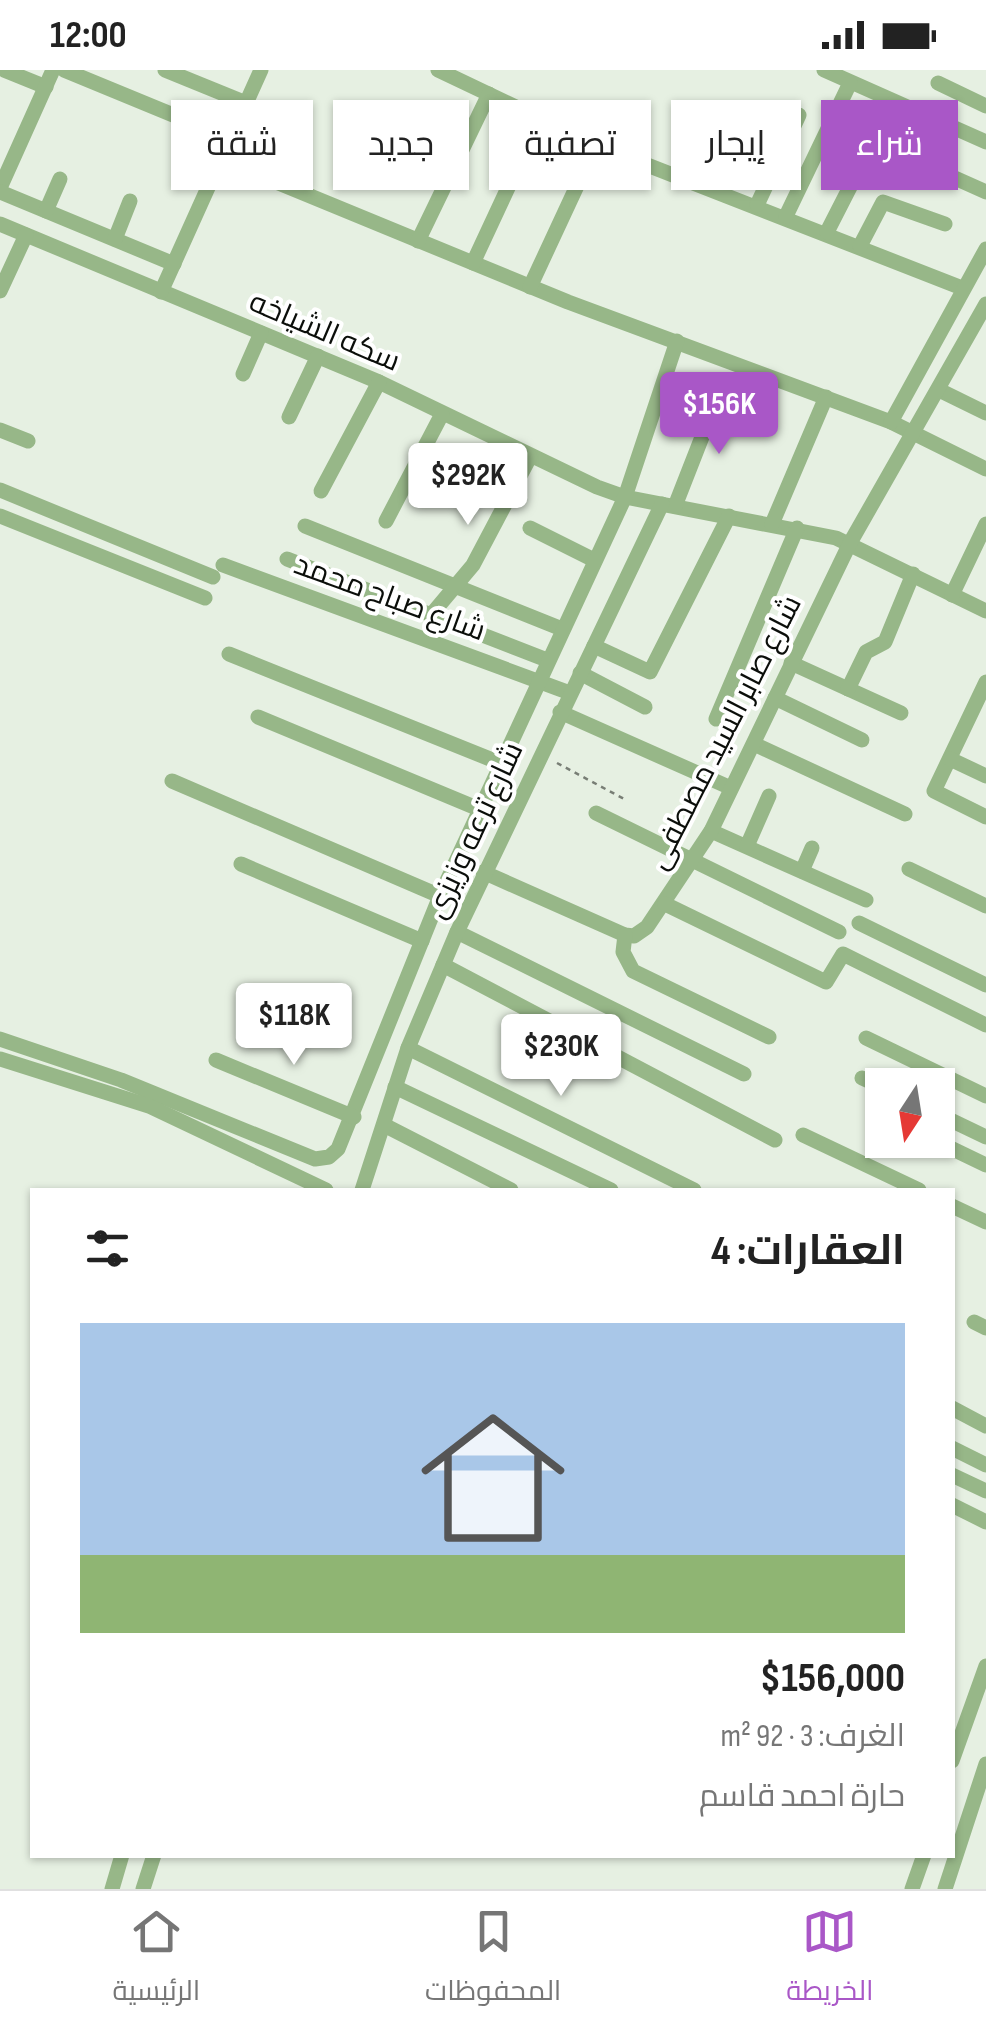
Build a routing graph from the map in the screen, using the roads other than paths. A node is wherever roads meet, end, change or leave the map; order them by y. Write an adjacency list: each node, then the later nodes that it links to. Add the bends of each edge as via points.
1 (4, 70): 11 (street)
2 (54, 70): 11 (street)
3 (64, 70): 18 (street)
4 (165, 70): 13 (street)
5 (261, 70): 14 (street)
6 (438, 70): 8 (street)
7 (824, 70): 9 (street)
8 (471, 77): 12 (street)
9 (850, 83): 16 (street); 35 (street)
10 (938, 84): 17 (street)
11 (46, 87): 24 (street)
12 (489, 94): 15 (street); 41 (street)
13 (239, 100)
14 (247, 100)
15 (501, 100)
16 (887, 100)
17 (986, 106)
18 (171, 114)
19 (958, 130): 20 (street)
20 (986, 142)
21 (651, 165): 33 (street)
22 (60, 179): 34 (street)
23 (958, 179): 31 (street)
24 (0, 190): 34 (street)
25 (206, 190): 44 (street)
26 (295, 190): 41 (street)
27 (507, 190): 45 (street)
28 (575, 190): 46 (street)
29 (764, 190): 33 (street)
30 (849, 190): 38 (street)
31 (986, 192)
32 (130, 201): 40 (street)
33 (757, 205): 35 (street)
34 (47, 212): 39 (street); 40 (street)
35 (786, 216): 38 (street)
36 (0, 224): 39 (street, سكه الشياخه)
37 (945, 224): 42 (street, via 883,202)
38 (827, 232): 42 (street)
39 (30, 237): 48 (street); 49 (street, سكه الشياخه)
40 (115, 239): 44 (street)
41 (418, 241): 45 (street)
42 (860, 246): 47 (street)
43 (986, 249): 47 (street)
44 (174, 264): 49 (street)
45 (473, 264): 46 (street)
46 (530, 287): 53 (street)
47 (962, 288): 63 (street)
48 (0, 291)
49 (162, 292): 52 (street, سكه الشياخه)
50 (986, 304): 51 (street, شارع صابر السيد مصطفى)
51 (980, 330): 57 (street, شارع صابر السيد مصطفى)
52 (261, 333): 54 (street, سكه الشياخه); 55 (street)
53 (677, 341): 59 (street); 72 (street, شارع ترعه وزيزى)
54 (318, 356): 56 (street, سكه الشياخه); 62 (street)
55 (243, 374)
56 (379, 382): 61 (street, سكه الشياخه); 71 (street)
57 (939, 390): 60 (street); 65 (street, شارع صابر السيد مصطفى)
58 (720, 391): 73 (street, شارع ترعه وزيزى)
59 (826, 397): 63 (street); 78 (street)
60 (986, 413)
61 (442, 414): 67 (street, سكه الشياخه); 77 (street)
62 (289, 417)
63 (891, 422): 65 (street)
64 (0, 430): 66 (street)
65 (914, 434): 69 (street); 83 (street, شارع صابر السيد مصطفى)
66 (28, 441)
67 (505, 445): 68 (street, سكه الشياخه); 74 (street)
68 (530, 457): 72 (street, سكه الشياخه); 87 (street)
69 (986, 470)
70 (0, 490): 98 (street, شارع صباح محمد)
71 (321, 491)
72 (624, 497): 73 (street, سكه الشياخه); 85 (street, شارع ترعه وزيزى)
73 (669, 505): 76 (street, سكه الشياخه); 93 (street, شارع ترعه وزيزى)
74 (468, 512)
75 (0, 516): 89 (street)
76 (729, 516): 78 (street, سكه الشياخه); 93 (street, via 648,673)
77 (386, 520)
78 (772, 524): 82 (street, سكه الشياخه)
79 (986, 524): 88 (street)
80 (305, 526): 87 (street)
81 (530, 528): 85 (street)
82 (797, 528): 83 (street, سكه الشياخه); 107 (street)
83 (850, 543): 86 (street, سكه الشياخه); 96 (street, شارع صابر السيد مصطفى)
84 (286, 559): 91 (street)
85 (594, 560): 92 (street, شارع ترعه وزيزى)
86 (912, 574): 88 (street, سكه الشياخه); 100 (street, via 885,642 866,652)
87 (455, 587): 91 (street); 92 (street)
88 (952, 595): 90 (street, سكه الشياخه)
89 (205, 598)
90 (986, 610)
91 (431, 615): 95 (street)
92 (562, 629): 95 (street, شارع ترعه وزيزى)
93 (594, 646): 97 (street, شارع ترعه وزيزى)
94 (229, 654): 111 (street)
95 (547, 660): 98 (street, شارع ترعه وزيزى)
96 (791, 663): 100 (street); 102 (street, شارع صابر السيد مصطفى)
97 (580, 673): 101 (street, شارع ترعه وزيزى); 103 (street)
98 (538, 680): 101 (street, شارع صباح محمد); 111 (street, شارع ترعه وزيزى)
99 (986, 682): 110 (street)
100 (848, 688): 105 (street)
101 (570, 693): 104 (street, شارع ترعه وزيزى)
102 (775, 698): 108 (street); 109 (street, شارع صابر السيد مصطفى)
103 (646, 707)
104 (560, 712): 114 (street); 127 (street, شارع ترعه وزيزى)
105 (901, 713)
106 (258, 717): 116 (street)
107 (716, 719)
108 (862, 740)
109 (754, 744): 114 (street, شارع صابر السيد مصطفى); 118 (street)
110 (950, 759): 112 (street); 119 (street, via 934,791)
111 (500, 762): 116 (street, شارع ترعه وزيزى)
112 (986, 776)
113 (172, 781): 128 (street)
114 (731, 788): 120 (street, شارع صابر السيد مصطفى)
115 (768, 796): 121 (street)
116 (479, 810): 128 (street, شارع ترعه وزيزى)
117 (596, 813): 123 (street)
118 (905, 814)
119 (986, 818)
120 (711, 830): 121 (street); 123 (street, شارع صابر السيد مصطفى)
121 (748, 846): 126 (street)
122 (812, 848): 126 (street)
123 (693, 859): 130 (street, شارع صابر السيد مصطفى); 134 (street)
124 (241, 864): 136 (street)
125 (909, 870): 131 (street)
126 (802, 871): 129 (street)
127 (483, 872): 133 (street, شارع ترعه وزيزى); 135 (street)
128 (440, 896): 136 (street, شارع ترعه وزيزى)
129 (866, 900)
130 (665, 904): 135 (street, شارع صابر السيد مصطفى); 139 (street, via 828,983 843,954)
131 (986, 906)
132 (860, 923): 138 (street)
133 (456, 932): 137 (street, شارع ترعه وزيزى); 146 (street)
134 (839, 932)
135 (630, 936): 140 (street, via 623,952 633,971)
136 (422, 942): 151 (street, شارع ترعه وزيزى)
137 (443, 965): 143 (street, شارع ترعه وزيزى); 156 (street)
138 (986, 984)
139 (986, 1025)
140 (770, 1036)
141 (866, 1038): 150 (street)
142 (0, 1039): 151 (street, شارع ترعه وزيزى, via 301,1154 329,1157)
143 (408, 1048): 149 (street, شارع ترعه وزيزى); 163 (street)
144 (0, 1058): 159 (street, via 149,1106)
145 (216, 1060): 151 (street)
146 (744, 1074)
147 (862, 1078): 148 (street)
148 (865, 1080)
149 (395, 1087): 153 (street, شارع ترعه وزيزى); 162 (street)
150 (986, 1096)
151 (354, 1117)
152 (955, 1122): 155 (street)
153 (384, 1125): 160 (street, شارع ترعه وزيزى); 161 (street)
154 (803, 1135): 164 (street)
155 (986, 1137)
156 (775, 1140)
157 (955, 1150): 158 (street)
158 (986, 1165)
159 (322, 1188)
160 (363, 1188)
161 (507, 1188)
162 (606, 1188)
163 (690, 1188)
164 (915, 1188)
165 (955, 1207): 166 (street)
166 (986, 1222)
167 (955, 1410): 168 (street)
168 (986, 1426)
169 (955, 1450): 170 (street)
170 (986, 1465)
171 (955, 1476): 172 (street)
172 (986, 1491)
173 (955, 1506): 174 (street)
174 (986, 1522)
175 (986, 1666): 176 (street)
176 (955, 1753)
177 (986, 1764): 184 (street)
178 (121, 1858): 181 (street)
179 (153, 1858): 182 (street)
180 (923, 1858): 183 (street)
181 (112, 1889)
182 (143, 1889)
183 (912, 1889)
184 (946, 1889)

